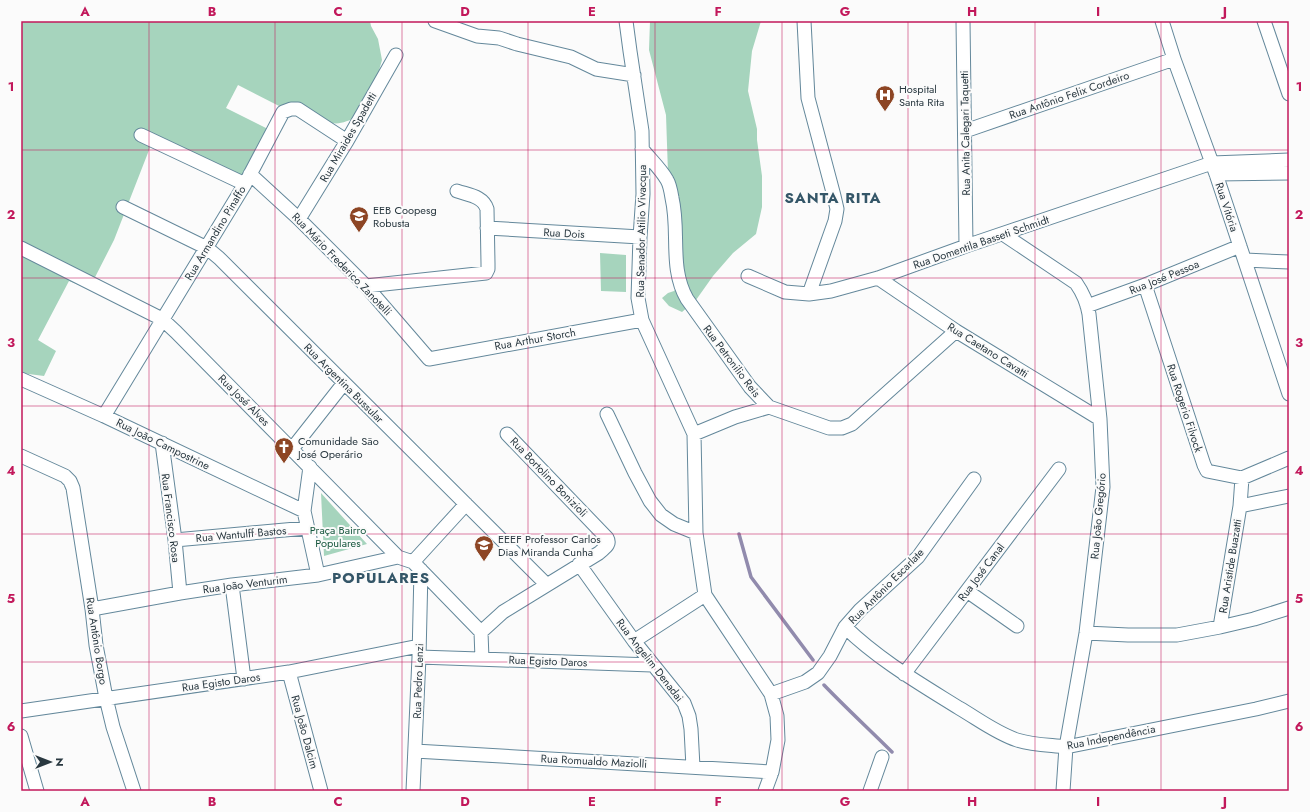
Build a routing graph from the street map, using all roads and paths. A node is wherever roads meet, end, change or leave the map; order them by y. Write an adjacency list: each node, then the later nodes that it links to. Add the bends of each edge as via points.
1 (435, 21): 9 (street, via 477,36 499,38 571,57 596,69)
2 (626, 21): 9 (street, Rua Senador Atilio Vivacqua)
3 (804, 21): 35 (street, via 808,98 837,209)
4 (1162, 21): 8 (street, Rua Vitória)
5 (1264, 21): 10 (street)
6 (965, 22): 11 (street, Rua Anita Calegari Taquetti)
7 (396, 55): 13 (street, Rua Miraides Spadetti)
8 (1174, 59): 11 (street, Rua Antônio Felix Cordeiro); 16 (street, Rua Vitória)
9 (634, 75): 14 (street, Rua Senador Atilio Vivacqua, via 641,118)
10 (1289, 94)
11 (965, 131): 25 (street, Rua Anita Calegari Taquetti)
12 (141, 135): 18 (street, Rua Mário Frederico Zanotelli)
13 (347, 141): 18 (street, Rua Armandino Pinaffo, via 298,109 287,110 280,117); 21 (street, Rua Miraides Spadetti)
14 (642, 149): 24 (street, Rua Senador Atilio Vivacqua, via 643,194); 44 (street, Rua Petronilio Reis, via 668,181 670,188 674,209 678,276 682,291 750,387)
15 (1289, 160): 16 (street)
16 (1214, 168): 17 (street); 23 (street, Rua Domentila Basseti Schmidt); 26 (street, Rua Vitória)
17 (1289, 172)
18 (248, 179): 21 (street, Rua Mário Frederico Zanotelli); 27 (street, Rua Armandino Pinaffo)
19 (457, 191): 22 (street, via 483,201 487,209)
20 (123, 207): 27 (street, Rua Argentina Bussular)
21 (299, 219): 34 (street, Rua Mário Frederico Zanotelli)
22 (487, 228): 24 (street, Rua Dois); 34 (street, via 486,273)
23 (1003, 234): 25 (street, Rua Domentila Basseti Schmidt); 36 (street, Rua João Gregório, via 1076,283)
24 (640, 237): 38 (street, Rua Senador Atilio Vivacqua, via 638,298)
25 (966, 246): 32 (street, Rua Domentila Basseti Schmidt)
26 (1240, 246): 29 (street, Rua Vitória); 33 (street, Rua José Pessoa)
27 (207, 248): 37 (street, Rua Armandino Pinaffo); 42 (street, Rua Argentina Bussular, via 220,258)
28 (26, 251): 37 (street, Rua José Alves)
29 (1245, 260): 30 (street); 43 (street, Rua Vitória)
30 (1289, 262)
31 (748, 276): 35 (street, Rua Domentila Basseti Schmidt, via 785,292)
32 (878, 278): 35 (street, Rua Domentila Basseti Schmidt); 39 (street, Rua Caetano Cavatti)
33 (1145, 285): 36 (street, Rua José Pessoa); 56 (street, Rua Rogerio Filvock, via 1207,471)
34 (366, 286): 40 (street, Rua Mário Frederico Zanotelli)
35 (809, 294)
36 (1087, 306): 47 (street, Rua João Gregório)
37 (162, 319): 46 (street, Rua Armandino Pinaffo); 51 (street, Rua José Alves)
38 (642, 320): 40 (street, Rua Arthur Storch); 49 (street, Rua Senador Atilio Vivacqua)
39 (956, 331): 44 (street, Rua Petronilio Reis, via 852,424 842,428 829,428); 47 (street, Rua Caetano Cavatti)
40 (429, 359)
41 (21, 379): 46 (street, Rua João Campostrine)
42 (344, 383): 51 (street); 59 (street, Rua Argentina Bussular)
43 (1289, 394)
44 (769, 406): 49 (street)
45 (607, 414): 63 (street, via 650,501 661,515 674,524)
46 (104, 416): 50 (street, Rua João Campostrine)
47 (1100, 419): 80 (street, Rua João Gregório, via 1103,487)
48 (507, 434): 66 (street, Rua Bortolino Bonizioli, via 607,538 608,546)
49 (694, 434): 63 (street, Rua Senador Atilio Vivacqua)
50 (162, 443): 61 (street, Rua João Campostrine); 64 (street, Rua Francisco Rosa)
51 (292, 449): 54 (street, Rua José Alves)
52 (21, 456): 75 (street, Rua Antônio Borgo, via 65,476 70,481)
53 (1289, 458): 56 (street)
54 (310, 467): 61 (street); 65 (street, Rua José Alves)
55 (1059, 469): 71 (street, Rua José Canal)
56 (1242, 478): 60 (street)
57 (974, 479): 77 (street, Rua Antônio Escarlate, via 918,557)
58 (1289, 496): 60 (street)
59 (466, 504): 67 (street); 70 (street, Rua Argentina Bussular)
60 (1240, 506): 78 (street, Rua Aristide Buazatti)
61 (304, 511): 62 (street)
62 (307, 528): 64 (street, Rua Wantulff Bastos); 68 (street)
63 (696, 533): 73 (street, Rua Senador Atilio Vivacqua)
64 (175, 540): 72 (street, Rua Francisco Rosa)
65 (398, 557): 67 (street, Rua José Alves); 68 (street, Rua João Venturim)
66 (579, 564): 70 (street); 81 (street, Rua Angelim Denadai)
67 (417, 566): 79 (street, Rua José Alves); 82 (street, Rua Pedro Lenzi)
68 (318, 575): 69 (street, Rua João Venturim)
69 (232, 585): 72 (street, Rua João Venturim); 87 (street)
70 (547, 585): 79 (street, via 503,612)
71 (967, 591): 76 (street); 86 (street, Rua José Canal)
72 (180, 592): 75 (street, Rua João Venturim)
73 (705, 595): 81 (street); 88 (street, Rua Senador Atilio Vivacqua)
74 (1289, 608): 78 (street)
75 (92, 609): 89 (street, Rua Antônio Borgo)
76 (1017, 626)
77 (845, 627): 86 (street, Rua Independência, via 863,644); 88 (street, Rua Antônio Escarlate, via 818,673 805,682)
78 (1220, 627): 80 (street, via 1177,635)
79 (481, 632): 83 (street)
80 (1086, 633): 93 (street, Rua João Gregório)
81 (634, 641): 84 (street, Rua Angelim Denadai)
82 (419, 651): 83 (street, Rua Egisto Daros); 85 (street, Rua Egisto Daros); 94 (street, Rua Pedro Lenzi)
83 (482, 659): 84 (street, Rua Egisto Daros)
84 (652, 665): 96 (street, Rua Angelim Denadai, via 684,703 691,729)
85 (289, 672): 87 (street, Rua Egisto Daros); 100 (street, Rua João Dalcim)
86 (904, 674): 93 (street, Rua Independência, via 997,731 1018,740)
87 (244, 679): 89 (street, Rua Egisto Daros)
88 (771, 694): 97 (street, Rua Senador Atilio Vivacqua, via 777,716 778,740)
89 (106, 698): 91 (street, Rua Egisto Daros); 99 (street, Rua Antônio Borgo)
90 (1289, 701): 93 (street, Rua Independência)
91 (21, 711)
92 (21, 736): 98 (street)
93 (1066, 747): 104 (street, Rua João Gregório)
94 (415, 751): 96 (street, Rua Romualdo Maziolli); 101 (street, Rua Pedro Lenzi)
95 (882, 757): 103 (street)
96 (693, 766): 97 (street, Rua Romualdo Maziolli)
97 (772, 772): 102 (street, Rua Senador Atilio Vivacqua)
98 (37, 791)
99 (134, 791)
100 (321, 791)
101 (413, 791)
102 (765, 791)
103 (870, 791)
104 (1063, 791)

